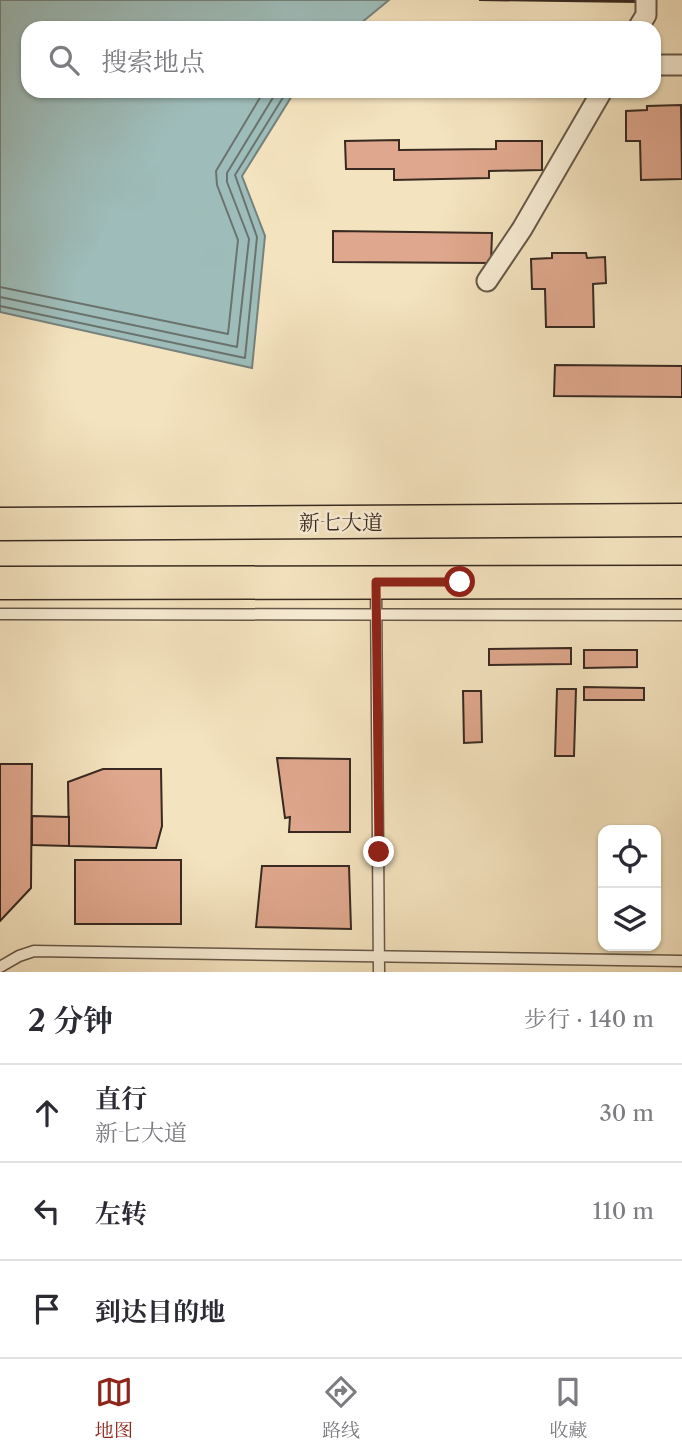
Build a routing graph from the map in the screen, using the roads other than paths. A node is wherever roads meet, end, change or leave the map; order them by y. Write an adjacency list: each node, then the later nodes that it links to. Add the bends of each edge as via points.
1 (646, 0): 2 (street)
2 (642, 21)
3 (661, 65): 4 (street)
4 (682, 65)
5 (598, 98): 6 (street)
6 (487, 281)
7 (682, 520): 8 (main road, 新七大道)
8 (0, 524)
9 (376, 582): 10 (main road); 11 (main road); 13 (lane)
10 (682, 582)
11 (0, 583)
12 (0, 614): 13 (lane)
13 (377, 615): 14 (lane); 15 (lane)
14 (682, 615)
15 (380, 957): 16 (lane); 17 (lane, via 34,951); 18 (lane)
16 (682, 961)
17 (0, 967)
18 (380, 972)

